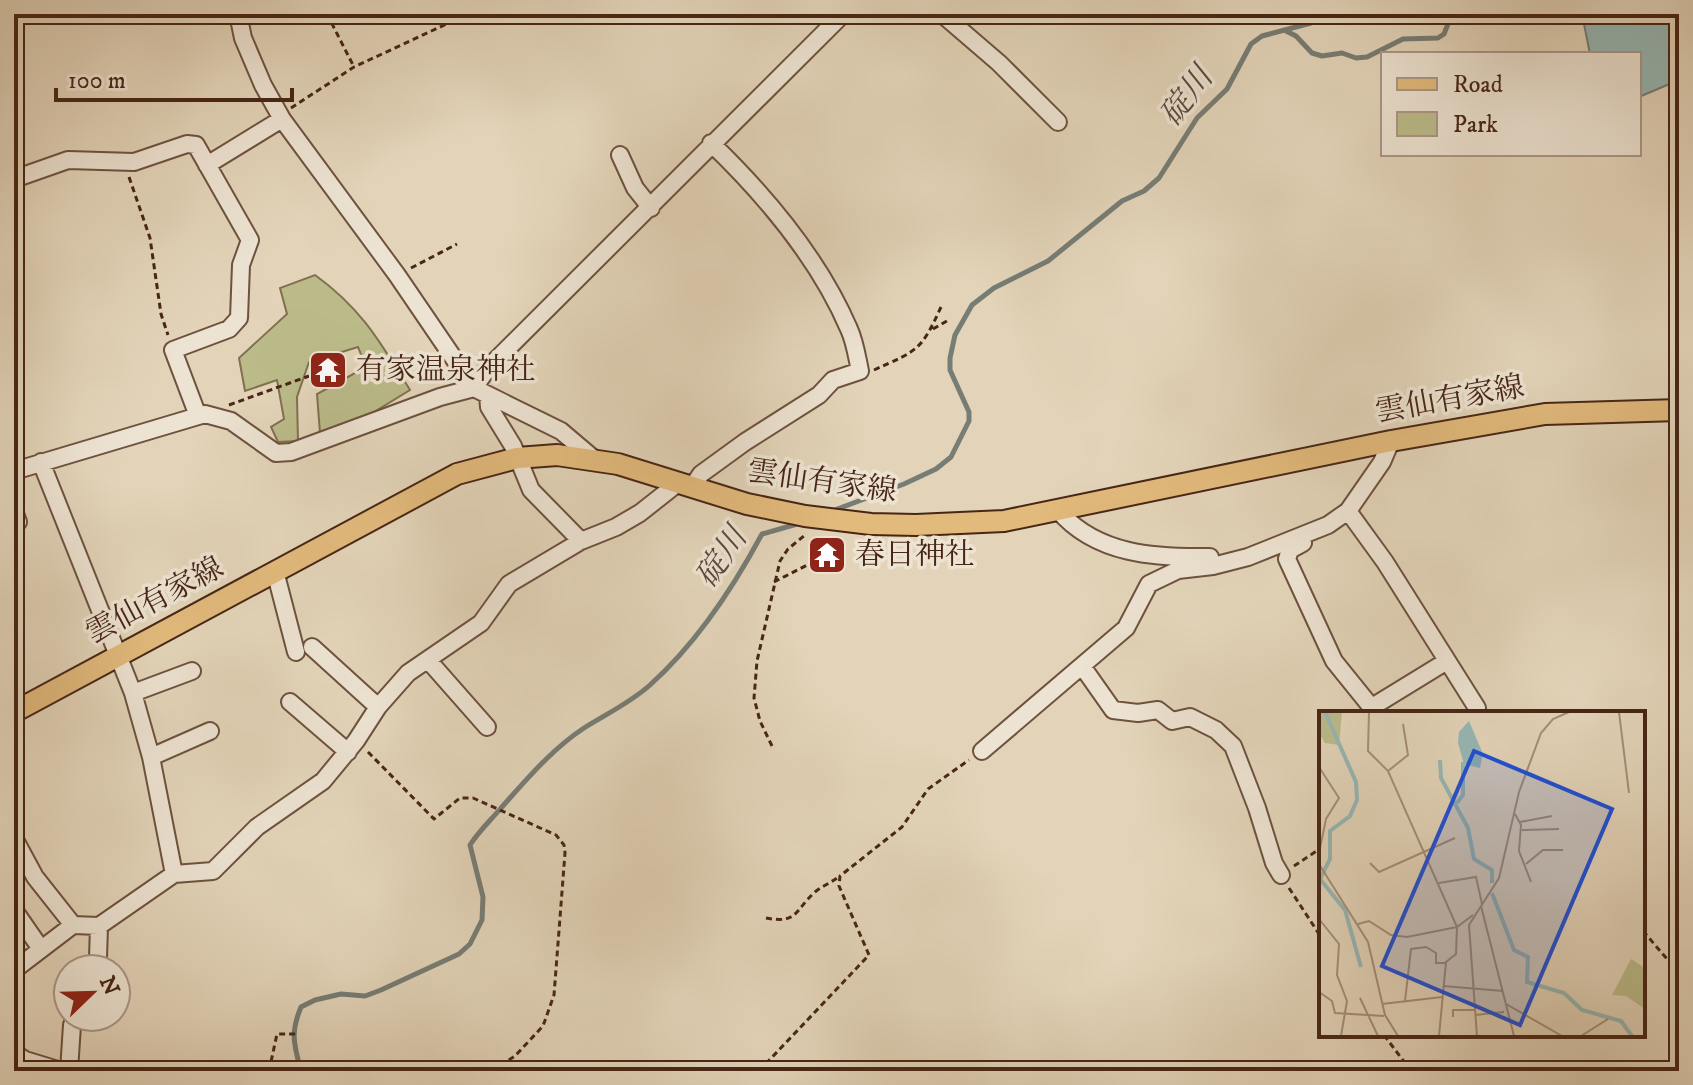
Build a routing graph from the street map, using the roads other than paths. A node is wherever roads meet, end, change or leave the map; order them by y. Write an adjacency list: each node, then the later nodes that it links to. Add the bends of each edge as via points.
1 (238, 14): 4 (street, via 243,38)
2 (843, 14): 6 (street)
3 (942, 14): 5 (street)
4 (282, 119): 8 (street); 11 (street)
5 (1058, 122)
6 (711, 143): 10 (street); 19 (street, via 744,175 808,257 849,328 860,371 833,380 819,395)
7 (620, 155): 10 (street)
8 (207, 165): 9 (street, via 196,145 187,144 149,159 68,160); 13 (street, via 250,240 241,265 239,318 229,329 173,350)
9 (14, 179)
10 (651, 208): 11 (street, via 488,368)
11 (481, 392): 13 (street, via 440,397 291,452 276,453 231,421); 15 (street); 16 (street, via 561,431)
12 (1679, 410): 14 (main road, 雲仙有家線, via 1545,414)
13 (198, 416): 17 (street)
14 (1391, 441): 20 (main road, 雲仙有家線); 21 (street)
15 (517, 458): 16 (main road, 雲仙有家線); 23 (street, via 531,490); 25 (main road, 雲仙有家線, via 457,474)
16 (594, 459): 19 (main road, 雲仙有家線)
17 (41, 462): 18 (street); 28 (street)
18 (14, 471)
19 (685, 485): 20 (main road, 雲仙有家線, via 808,524 831,519 916,525 1004,521); 23 (street)
20 (1058, 510): 24 (street, via 1084,532 1136,554)
21 (1348, 511): 22 (street); 30 (street)
22 (1310, 533): 24 (street); 37 (street, via 1287,559 1334,661)
23 (581, 541): 29 (street, via 509,584 481,623)
24 (1248, 557): 31 (street, via 1178,570 1149,584 1126,628)
25 (275, 571): 27 (street); 28 (main road, 雲仙有家線)
26 (312, 647): 35 (street)
27 (296, 652)
28 (118, 655): 33 (street); 38 (main road, 雲仙有家線)
29 (428, 660): 35 (street, via 408,673); 39 (street)
30 (1447, 661): 36 (street); 37 (street)
31 (1082, 666): 42 (street); 46 (street, via 1113,710 1158,710 1172,721 1190,717 1227,738 1240,759)
32 (192, 671): 33 (street)
33 (133, 693): 43 (street)
34 (290, 702): 41 (street)
35 (378, 707): 41 (street)
36 (1477, 708)
37 (1374, 710)
38 (14, 712)
39 (487, 727)
40 (210, 731): 43 (street)
41 (352, 746): 45 (street, via 323,781 257,827 213,871)
42 (982, 751)
43 (151, 757): 45 (street)
44 (14, 838): 48 (street, via 35,877)
45 (174, 874): 49 (street)
46 (1281, 875)
47 (14, 910): 50 (street)
48 (73, 925): 49 (street); 50 (street)
49 (99, 926): 51 (street)
50 (41, 949): 52 (street)
51 (98, 953)
52 (14, 970)
53 (71, 1033): 56 (street)
54 (14, 1053): 55 (street)
55 (61, 1071)
56 (69, 1071)

